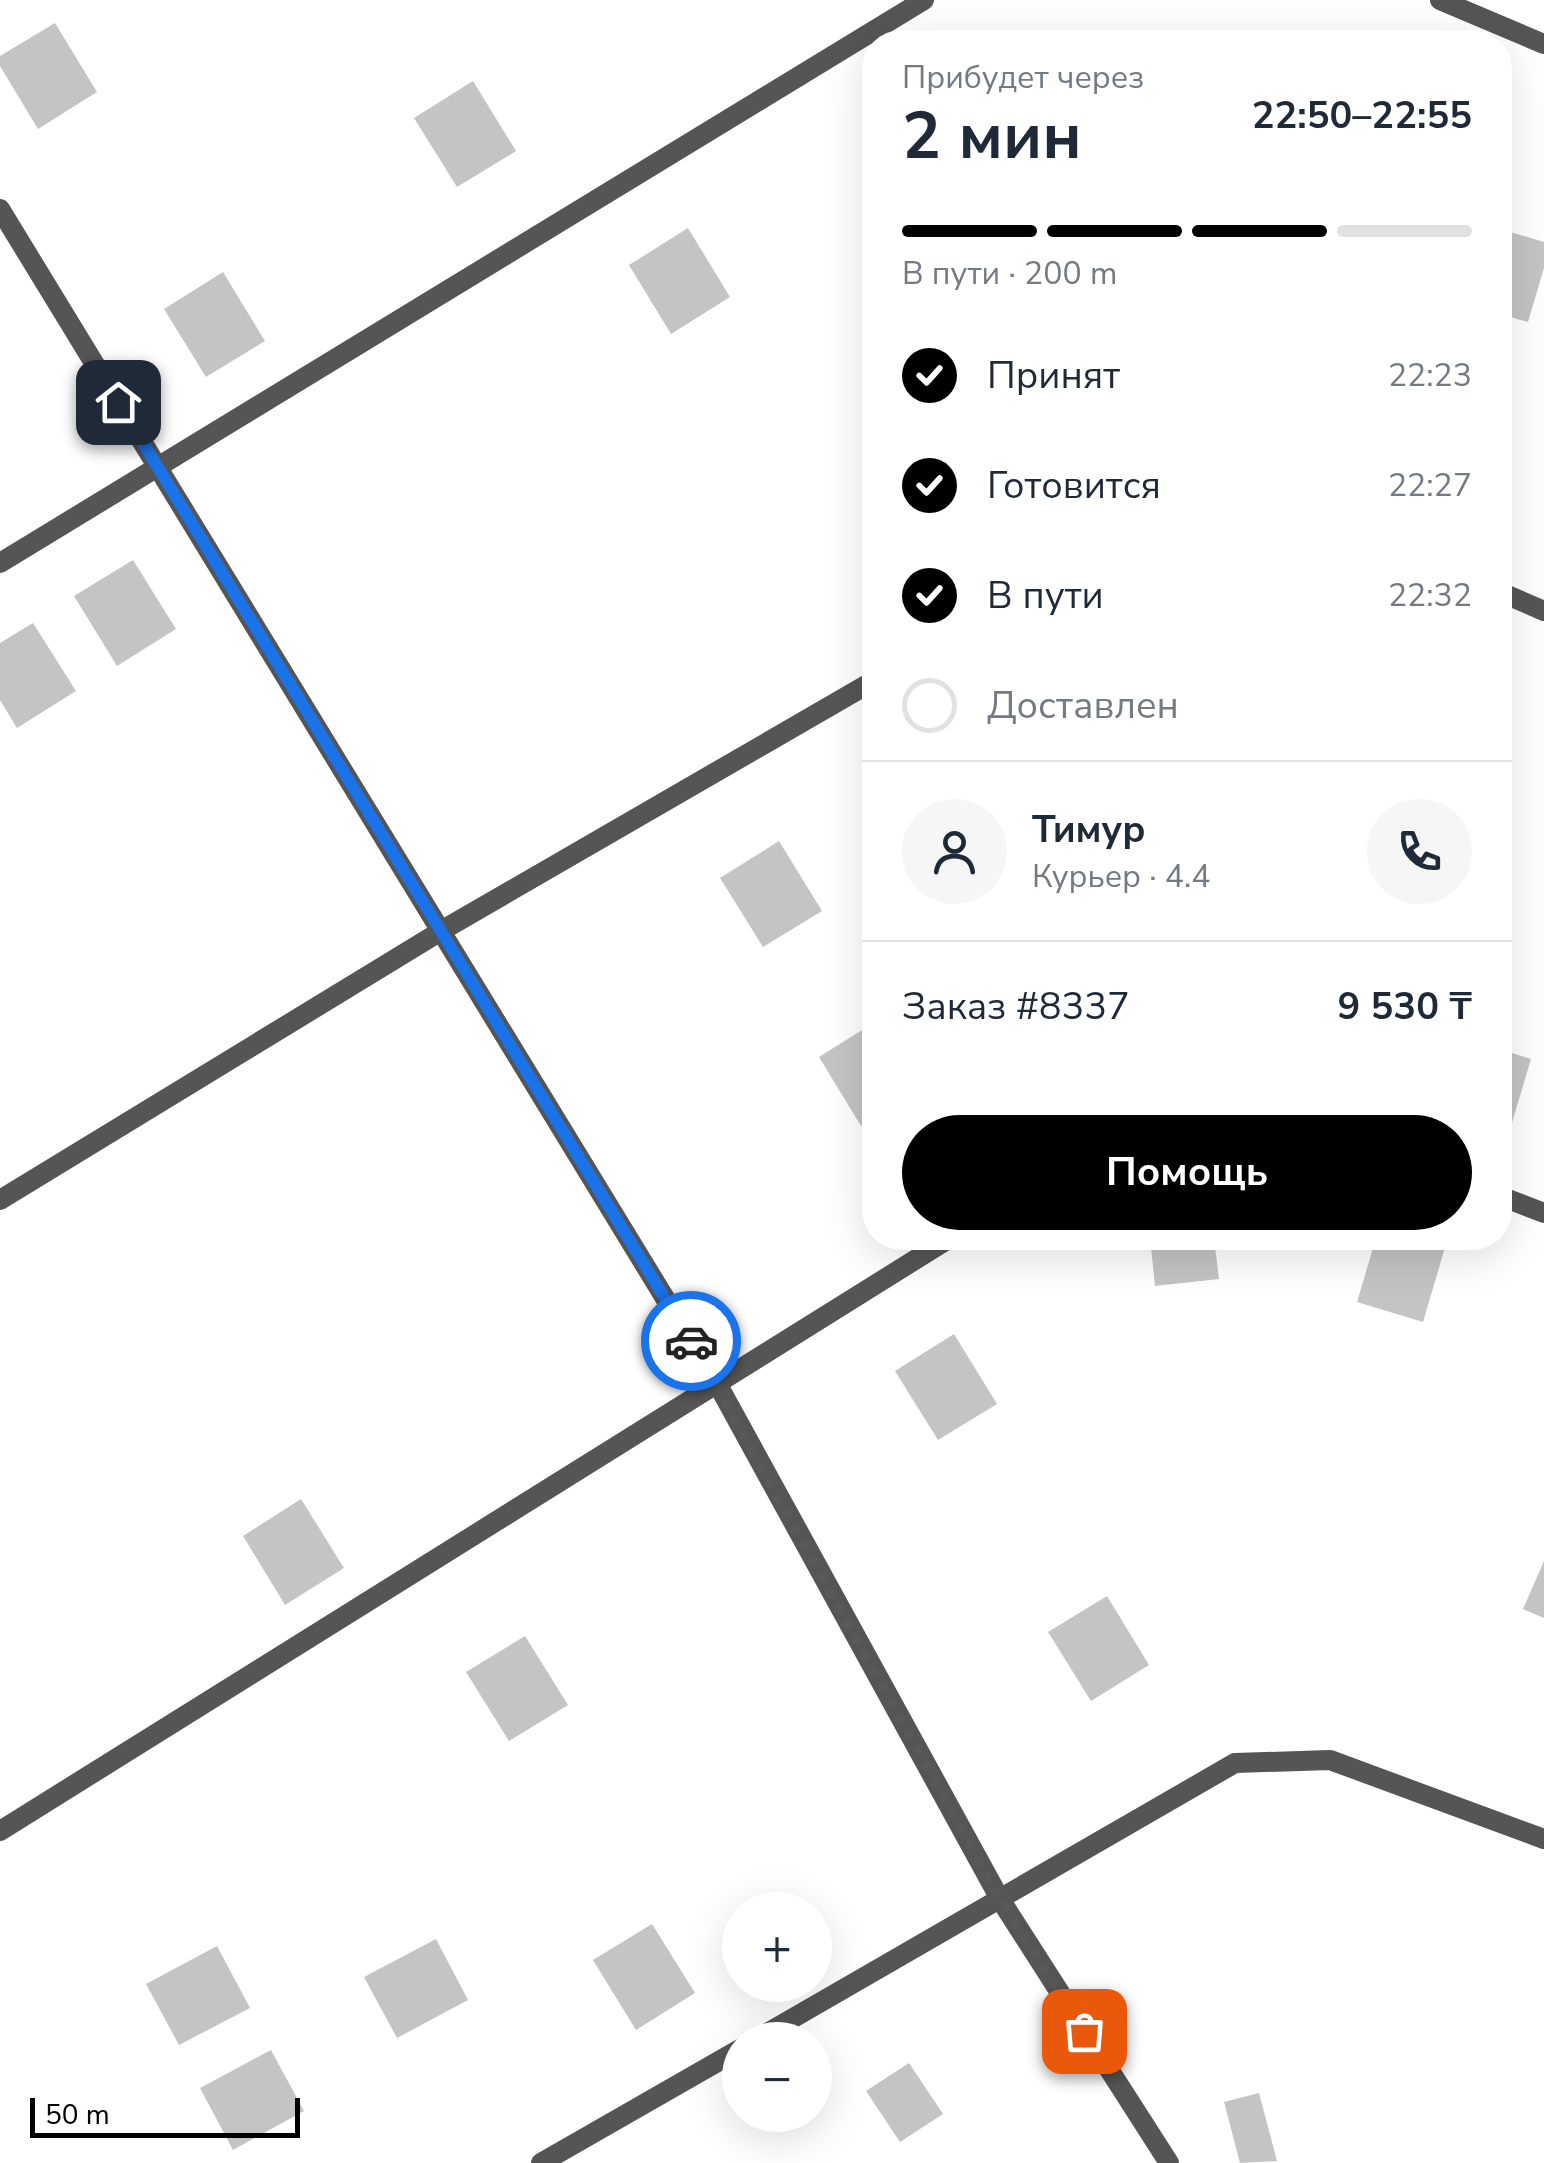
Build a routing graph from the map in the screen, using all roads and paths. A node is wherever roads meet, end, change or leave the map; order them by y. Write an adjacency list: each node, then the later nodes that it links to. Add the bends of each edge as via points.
1 (924, 0): 3 (street)
2 (1440, 0): 4 (street)
3 (875, 30)
4 (1511, 30)
5 (1512, 30): 7 (street)
6 (862, 38): 9 (street)
7 (1544, 44)
8 (0, 208): 9 (street)
9 (158, 467): 10 (street); 14 (street)
10 (0, 563)
11 (1512, 597): 12 (street)
12 (1544, 611)
13 (862, 687): 14 (street)
14 (441, 930): 15 (street); 19 (street)
15 (0, 1200)
16 (1512, 1201): 17 (street)
17 (1544, 1213)
18 (931, 1250): 19 (street)
19 (718, 1385): 20 (street); 22 (street)
20 (0, 1831)
21 (1544, 1839): 22 (street, via 1330,1760 1235,1764)
22 (1000, 1899): 23 (street); 26 (street)
23 (786, 2022)
24 (722, 2058): 25 (street)
25 (541, 2163)
26 (1169, 2163)

